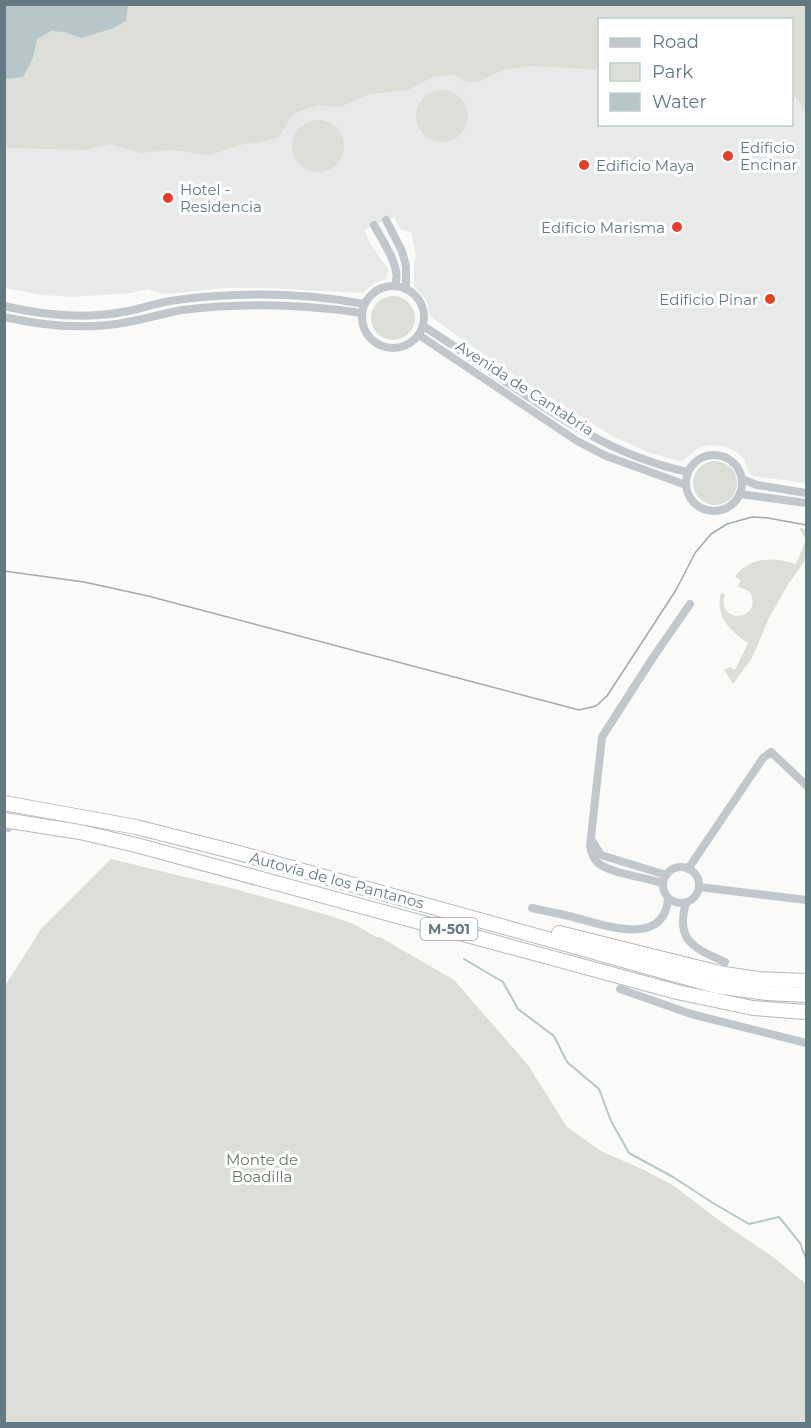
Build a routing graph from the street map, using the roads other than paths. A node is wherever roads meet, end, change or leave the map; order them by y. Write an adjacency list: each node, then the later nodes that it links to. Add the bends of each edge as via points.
1 (386, 220): 4 (street, via 402,251)
2 (374, 225): 3 (street, via 395,263)
3 (394, 286): 4 (street); 5 (street, via 375,291)
4 (406, 289): 9 (street, via 422,305)
5 (364, 304): 6 (street, via 265,296 175,300 101,315); 7 (street)
6 (4, 306)
7 (361, 314): 8 (street, via 268,306 216,308 180,310 103,326); 10 (street, via 368,337 386,348 410,344)
8 (4, 317)
9 (423, 326): 10 (street); 11 (street, Avenida de Cantabria, via 581,431 642,459)
10 (418, 335): 13 (street, Avenida de Cantabria, via 578,441 606,456)
11 (688, 472): 12 (street, via 696,460 708,455 722,456 734,463); 13 (street)
12 (742, 479): 14 (street); 15 (street)
13 (686, 485): 15 (street, via 698,507 708,510 726,508)
14 (807, 493)
15 (740, 494): 16 (street)
16 (807, 503)
17 (690, 604): 22 (street, via 602,737 592,838 601,855)
18 (807, 784): 21 (street, via 771,752 763,758)
19 (4, 803): 28 (highway, Autovía de los Pantanos / M-501, via 136,827)
20 (5, 826): 33 (highway, Autovía de los Pantanos / M-501, via 136,845 677,992 753,1008)
21 (688, 869): 22 (street, via 678,867); 23 (street, via 698,878)
22 (664, 879): 24 (street)
23 (699, 886): 25 (street); 26 (street, via 694,898)
24 (668, 899): 26 (street); 27 (street, via 663,917 641,930 621,930)
25 (807, 900)
26 (686, 903): 29 (street, via 682,916 687,939 697,950)
27 (531, 908)
28 (476, 918): 30 (highway, via 562,934 724,974); 32 (highway, Autovía de los Pantanos / M-501, via 716,986)
29 (725, 962)
30 (807, 981)
31 (620, 989): 34 (street, via 691,1014)
32 (807, 995)
33 (807, 1012)
34 (807, 1043)

